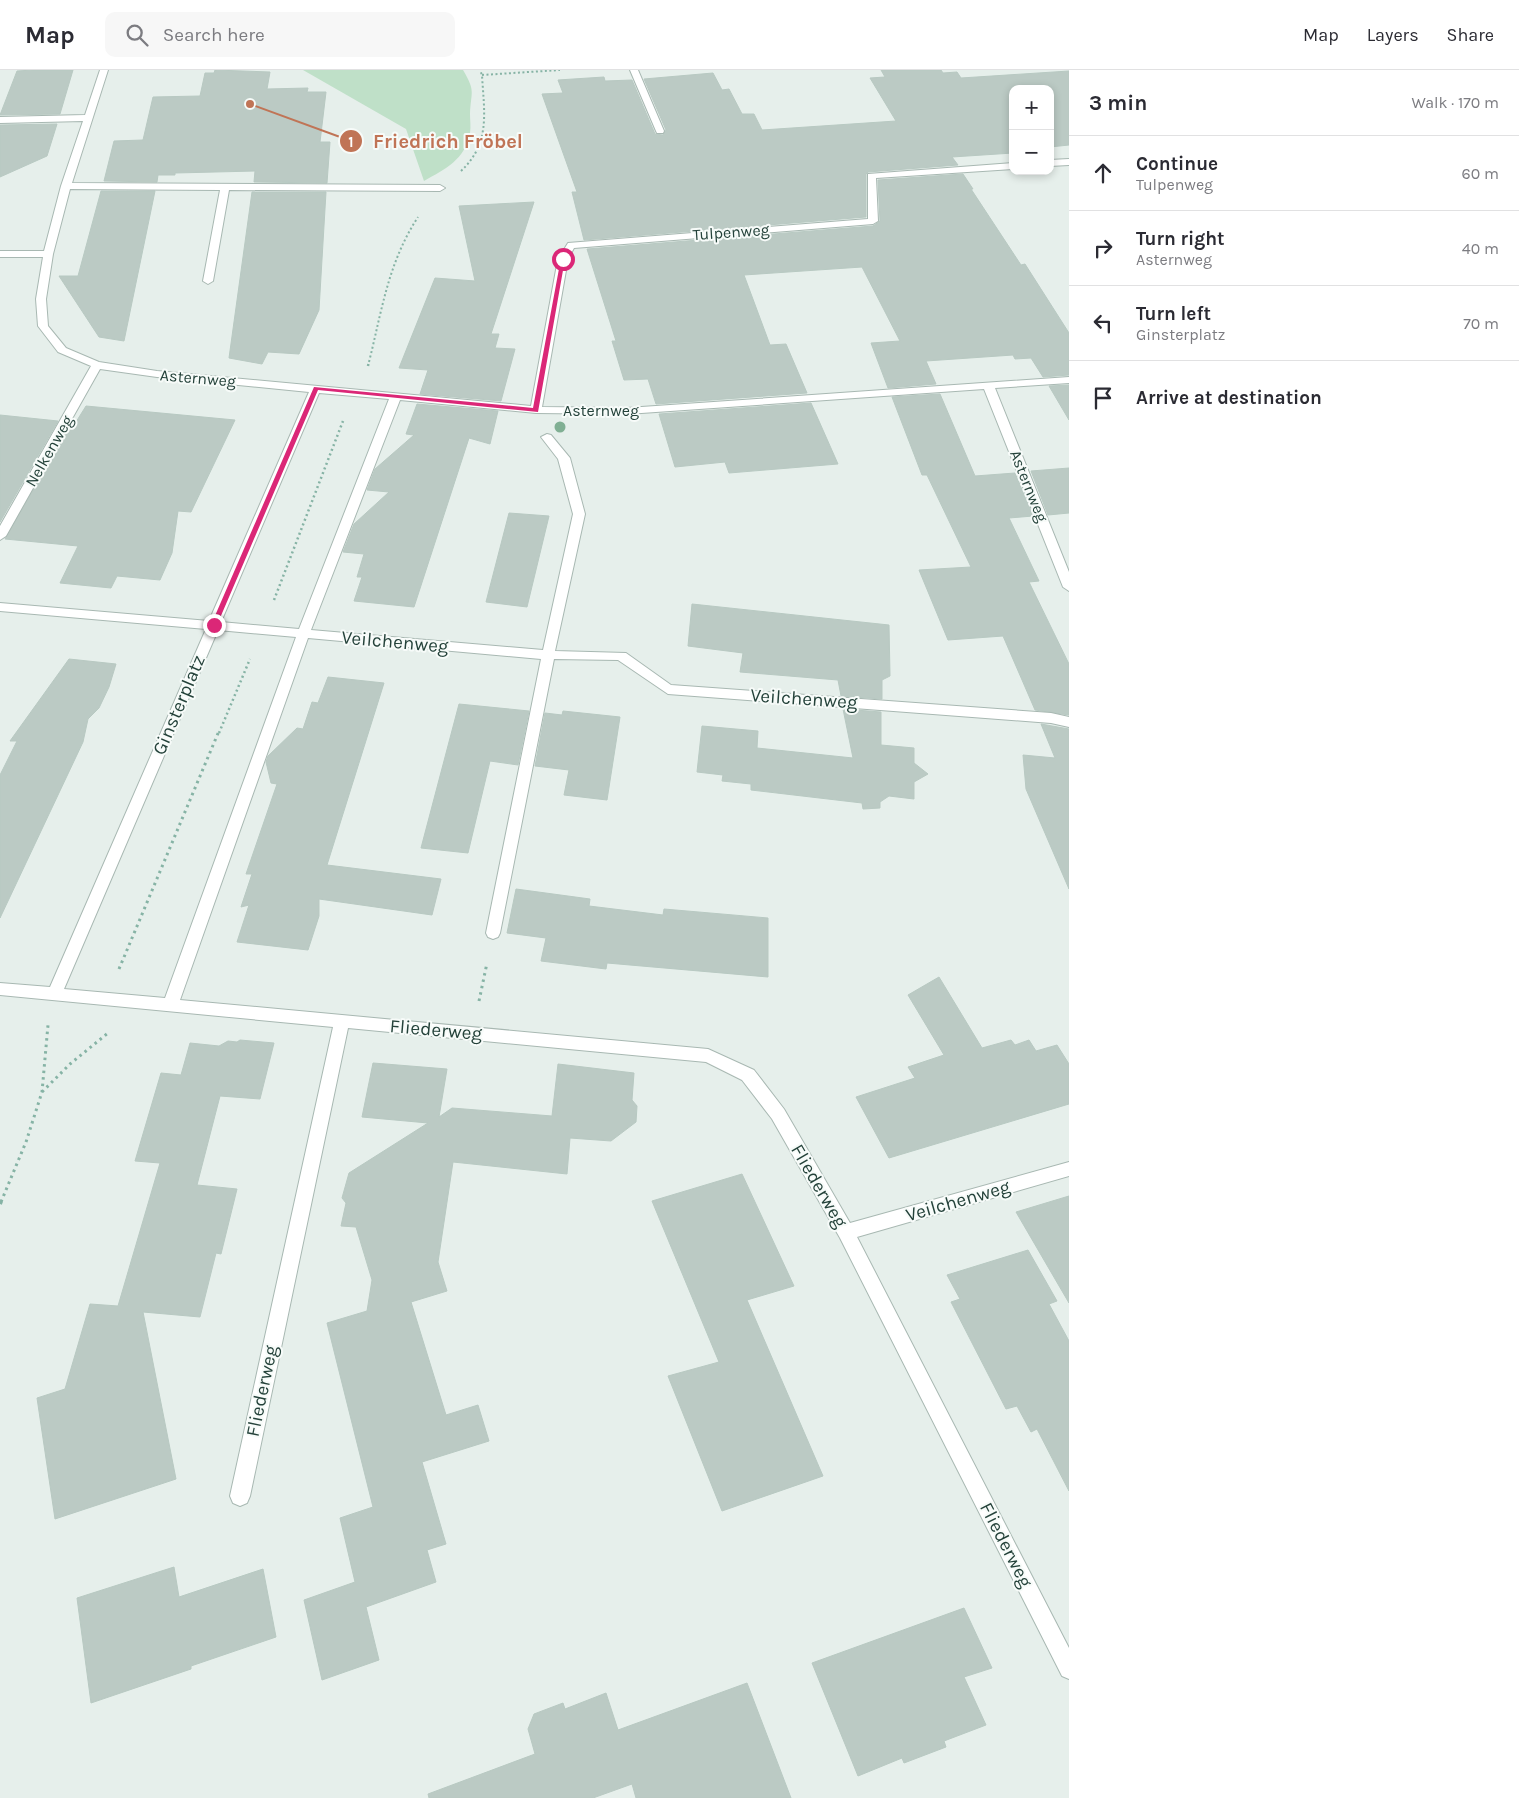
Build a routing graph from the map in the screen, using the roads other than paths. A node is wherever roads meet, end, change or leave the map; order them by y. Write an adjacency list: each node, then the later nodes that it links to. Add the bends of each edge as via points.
1 (104, 70): 3 (street, Asternweg)
2 (634, 70): 5 (street)
3 (86, 118): 4 (street); 9 (street, Asternweg)
4 (0, 120)
5 (660, 131)
6 (1069, 162): 7 (street)
7 (1054, 163)
8 (1009, 166): 20 (street, Tulpenweg, via 871,176 874,221 571,245 563,259)
9 (66, 186): 10 (street); 13 (street, Asternweg)
10 (225, 187): 11 (street); 14 (street)
11 (440, 188)
12 (0, 254): 13 (street)
13 (48, 254): 15 (street, Asternweg, via 40,299 43,326 62,350)
14 (208, 280)
15 (97, 365): 18 (street, Asternweg, via 157,374); 22 (street, Nelkenweg)
16 (1069, 380): 17 (street, Asternweg)
17 (988, 386): 20 (street, Asternweg, via 627,411); 23 (street, Asternweg)
18 (316, 388): 19 (street, Asternweg); 25 (street, Ginsterplatz)
19 (396, 396): 20 (street, Asternweg); 26 (street)
20 (536, 410)
21 (547, 437): 27 (street, via 564,458 579,514)
22 (0, 536)
23 (1069, 587)
24 (0, 607): 25 (street)
25 (214, 625): 26 (street, Veilchenweg); 31 (street, Ginsterplatz)
26 (303, 634): 27 (street, Veilchenweg); 32 (street)
27 (548, 655): 28 (street, Veilchenweg, via 621,656 668,689 1051,718); 29 (street)
28 (1069, 722)
29 (493, 934)
30 (0, 989): 31 (street, Fliederweg)
31 (54, 995): 32 (street, Fliederweg)
32 (170, 1006): 33 (street, Fliederweg)
33 (342, 1022): 35 (street, Fliederweg, via 708,1056 748,1075 778,1114); 36 (street, Fliederweg)
34 (1069, 1169): 35 (street, Veilchenweg)
35 (846, 1232): 37 (street, Fliederweg)
36 (240, 1496)
37 (1069, 1670)

